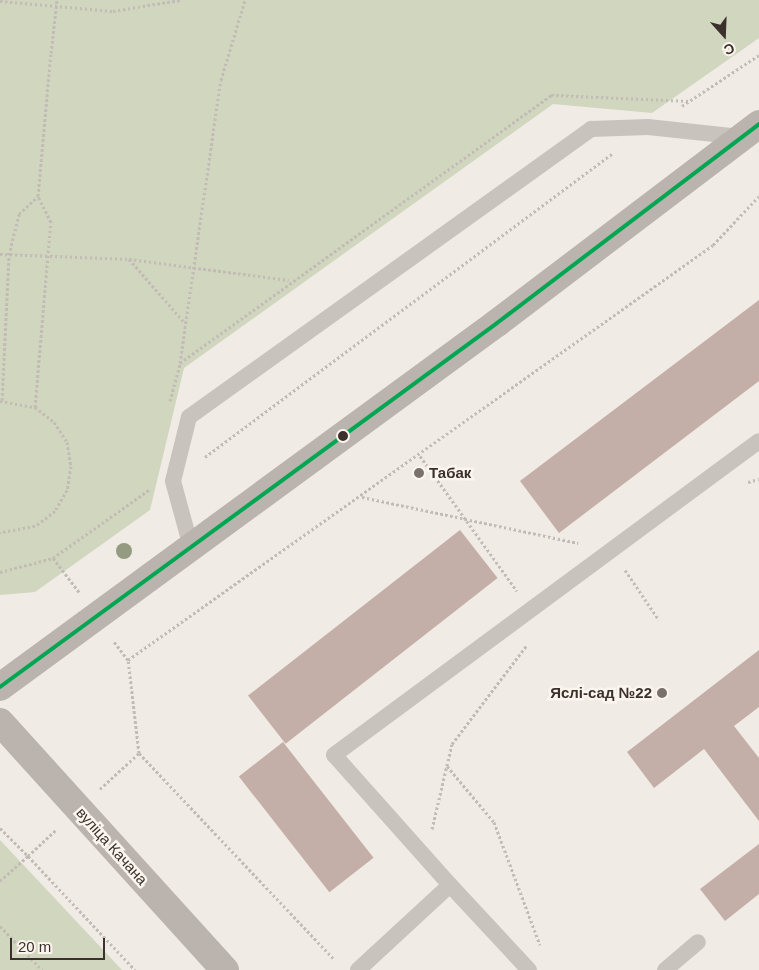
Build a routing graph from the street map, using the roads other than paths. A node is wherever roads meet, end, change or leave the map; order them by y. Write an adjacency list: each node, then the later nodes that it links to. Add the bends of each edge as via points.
1 (751, 131): 3 (main road); 3 (lane, via 648,127 591,129 190,417 173,481)
2 (759, 441): 6 (lane, via 334,755)
3 (191, 547): 4 (main road)
4 (0, 687)
5 (0, 722): 8 (main road, вуліца Качана)
6 (450, 885): 9 (lane); 10 (lane)
7 (698, 942): 11 (lane)
8 (225, 970)
9 (358, 970)
10 (528, 970)
11 (666, 970)

